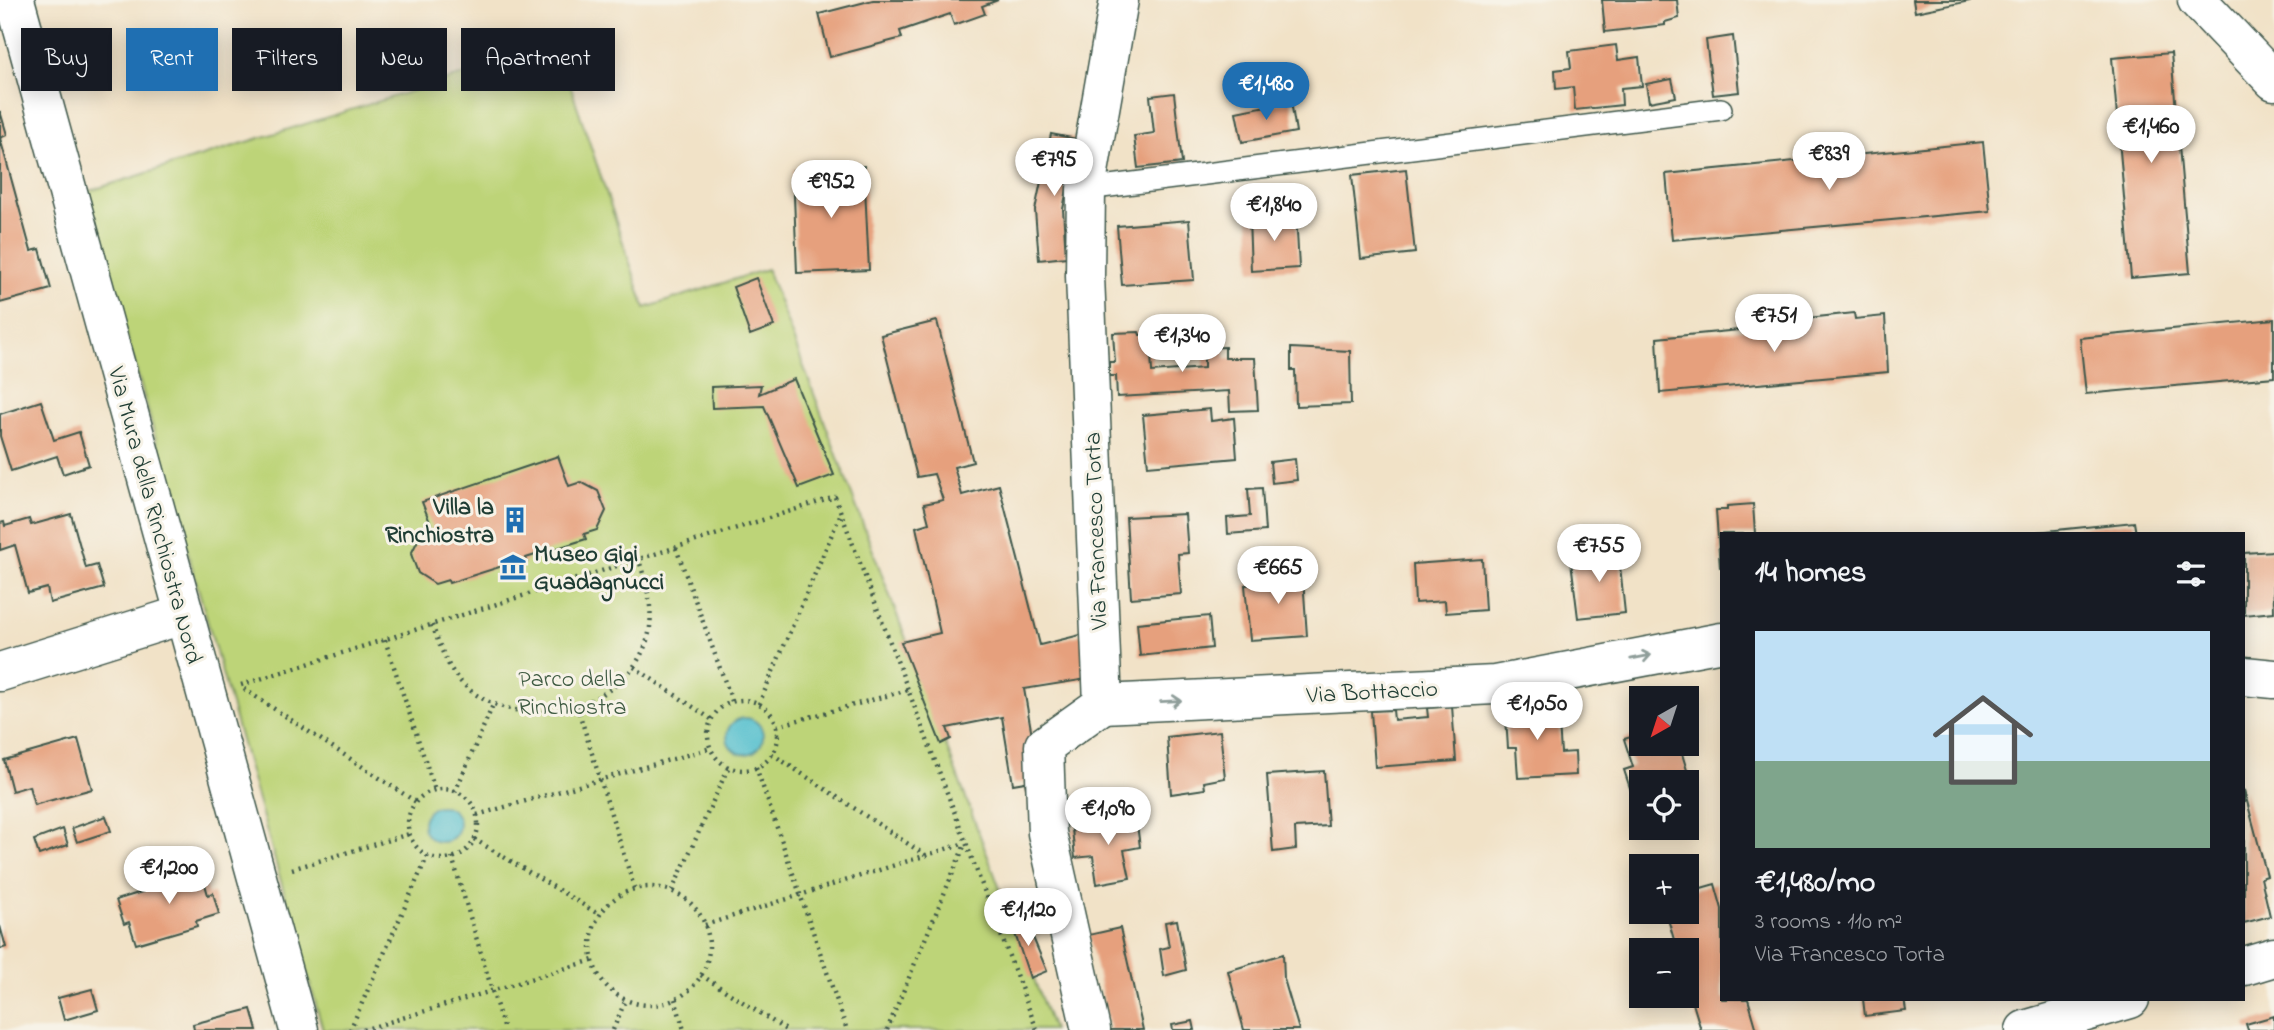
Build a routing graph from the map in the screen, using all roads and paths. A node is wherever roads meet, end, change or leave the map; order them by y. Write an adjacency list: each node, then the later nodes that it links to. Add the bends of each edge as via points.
1 (15, 0): 10 (street, Via Mura della Rinchiostra Nord)
2 (1119, 0): 6 (street, Via Francesco Torta)
3 (2197, 0): 4 (street)
4 (2274, 81)
5 (1721, 109): 6 (lane)
6 (1086, 189): 23 (street, Via Francesco Torta, via 1084,276)
7 (841, 513): 8 (path, via 835,498); 19 (path); 22 (path)
8 (676, 548): 9 (path); 21 (path)
9 (639, 559): 11 (path); 14 (path, via 647,586 649,632)
10 (183, 615): 15 (street); 59 (street, Via Mura della Rinchiostra Nord)
11 (432, 625): 12 (path); 24 (path, via 449,667)
12 (385, 640): 18 (path); 33 (path)
13 (1720, 642): 23 (street, Via Bottaccio, one-way to 13, via 1495,685)
14 (635, 667): 25 (path, via 603,696); 26 (path)
15 (0, 672)
16 (2245, 676): 17 (street)
17 (2274, 679)
18 (239, 686): 20 (path); 35 (path)
19 (908, 690): 27 (path); 39 (path)
20 (243, 699)
21 (732, 701): 22 (path); 26 (path)
22 (760, 704): 27 (path)
23 (1103, 704): 69 (street, via 1044,746 1046,833)
24 (493, 705): 25 (path, via 527,711); 34 (path)
25 (577, 706): 32 (path)
26 (711, 719): 28 (path)
27 (777, 726): 29 (path, via 778,741)
28 (711, 748): 30 (path); 32 (path)
29 (772, 754): 31 (path); 42 (path)
30 (729, 766): 31 (path, via 738,770); 47 (path)
31 (756, 767): 48 (path)
32 (601, 780): 36 (path); 46 (path)
33 (435, 790): 34 (path); 35 (path)
34 (455, 792): 36 (path, via 470,802)
35 (416, 802): 37 (path, via 407,822)
36 (477, 816): 38 (path)
37 (409, 834): 40 (path); 44 (path)
38 (474, 839): 43 (path); 49 (path)
39 (965, 843): 42 (path); 67 (path); 68 (path)
40 (428, 855): 43 (path); 60 (path)
41 (288, 856): 44 (path)
42 (926, 856): 48 (path)
43 (452, 857): 55 (path)
44 (292, 869): 45 (path)
45 (296, 881)
46 (635, 890): 47 (path, via 649,886); 49 (path, via 626,891)
47 (672, 891): 50 (path, via 692,904)
48 (798, 896): 50 (path); 66 (path)
49 (600, 915): 52 (path, via 592,937)
50 (705, 925): 54 (path, via 709,943)
51 (2274, 957): 53 (street)
52 (593, 960): 55 (path); 56 (path, via 613,993)
53 (2245, 966)
54 (701, 975): 57 (path); 65 (path)
55 (493, 990): 61 (path); 62 (path)
56 (626, 999): 57 (path, via 660,1005); 63 (path)
57 (675, 999): 64 (path)
58 (2123, 1001): 70 (street)
59 (299, 1030)
60 (350, 1030)
61 (363, 1030)
62 (504, 1030)
63 (613, 1030)
64 (684, 1030)
65 (786, 1030)
66 (847, 1030)
67 (887, 1030)
68 (1036, 1030)
69 (1091, 1030)
70 (2025, 1030)

